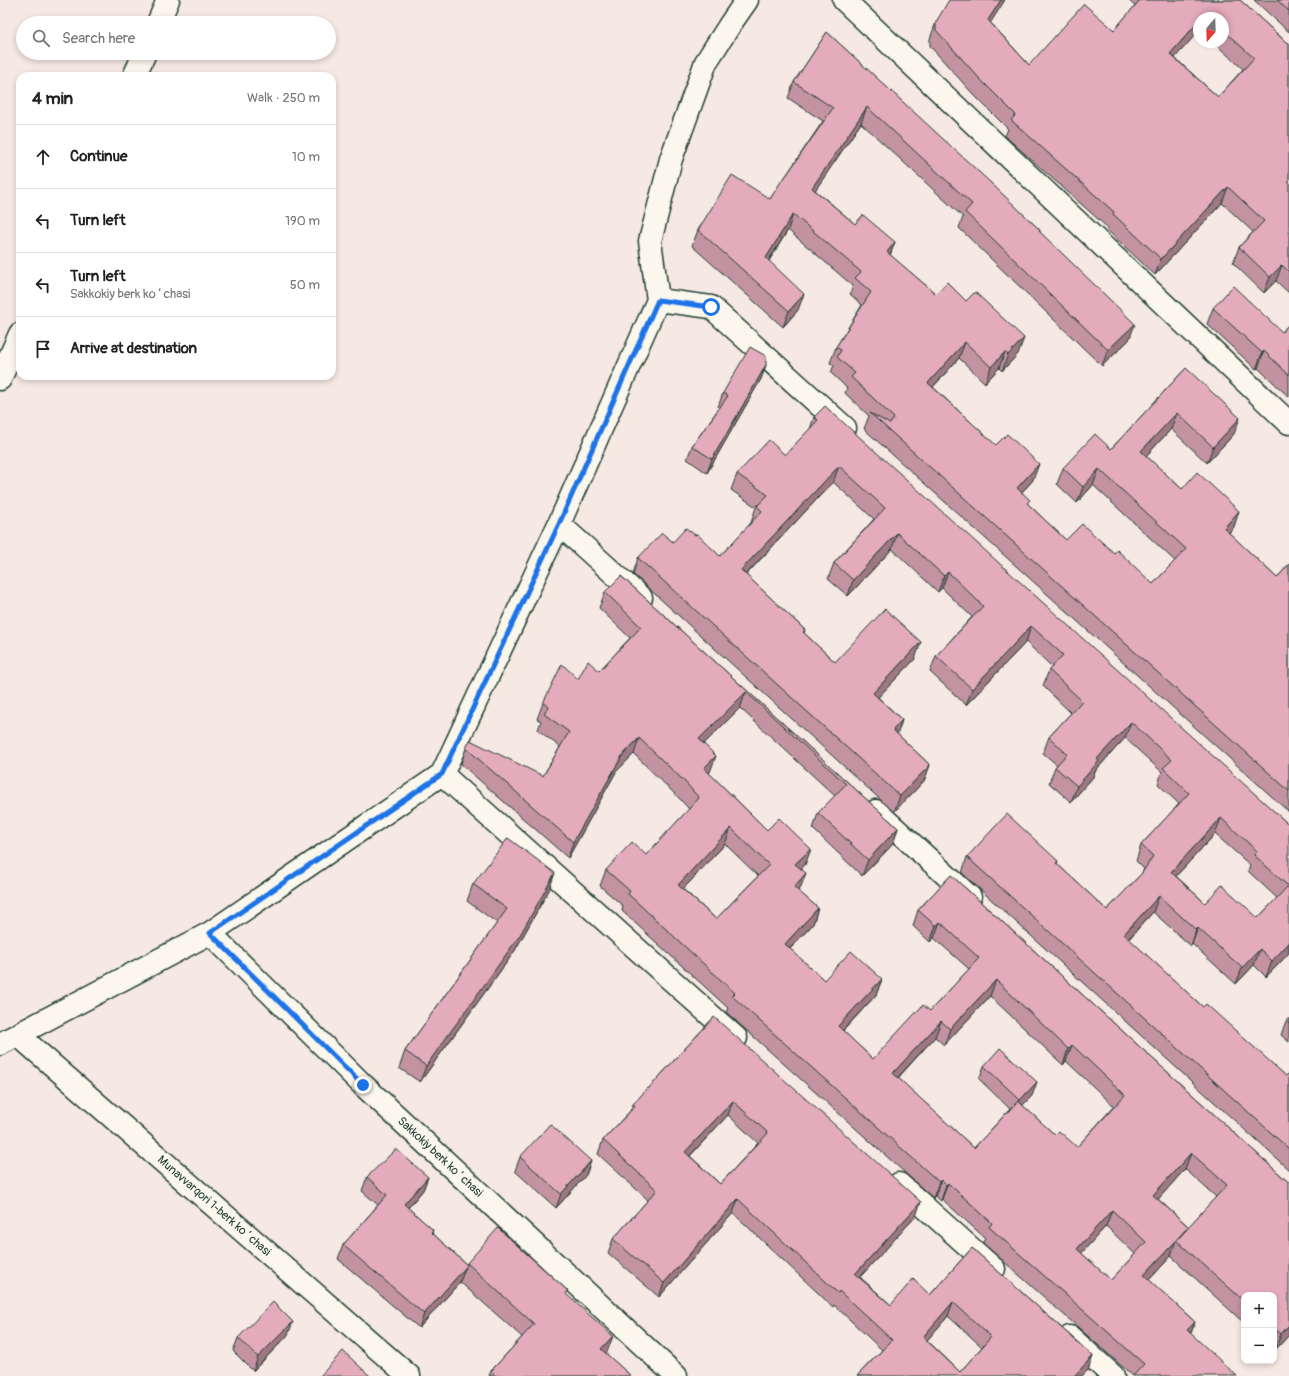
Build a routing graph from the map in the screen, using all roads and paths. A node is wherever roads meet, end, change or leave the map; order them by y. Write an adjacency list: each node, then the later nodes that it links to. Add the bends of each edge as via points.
1 (168, 0): 4 (street)
2 (747, 0): 7 (street, via 706,62 671,159 650,241)
3 (844, 0): 10 (street)
4 (161, 16)
5 (142, 60): 6 (street)
6 (136, 72)
7 (658, 300): 11 (street, via 711,307); 12 (street)
8 (16, 343): 9 (street)
9 (0, 379)
10 (1289, 423)
11 (859, 440)
12 (559, 524): 13 (street); 14 (street)
13 (653, 609)
14 (442, 774): 17 (street); 19 (street)
15 (859, 796): 16 (street)
16 (983, 909)
17 (210, 933): 18 (street); 24 (street, Sakkokiy berk koʻchasi, via 363,1085)
18 (9, 1040): 23 (street, Munavvarqori 1-berk koʻchasi)
19 (751, 1051)
20 (887, 1174): 21 (street)
21 (1006, 1280)
22 (1053, 1323): 25 (street)
23 (409, 1376)
24 (676, 1376)
25 (1113, 1376)

